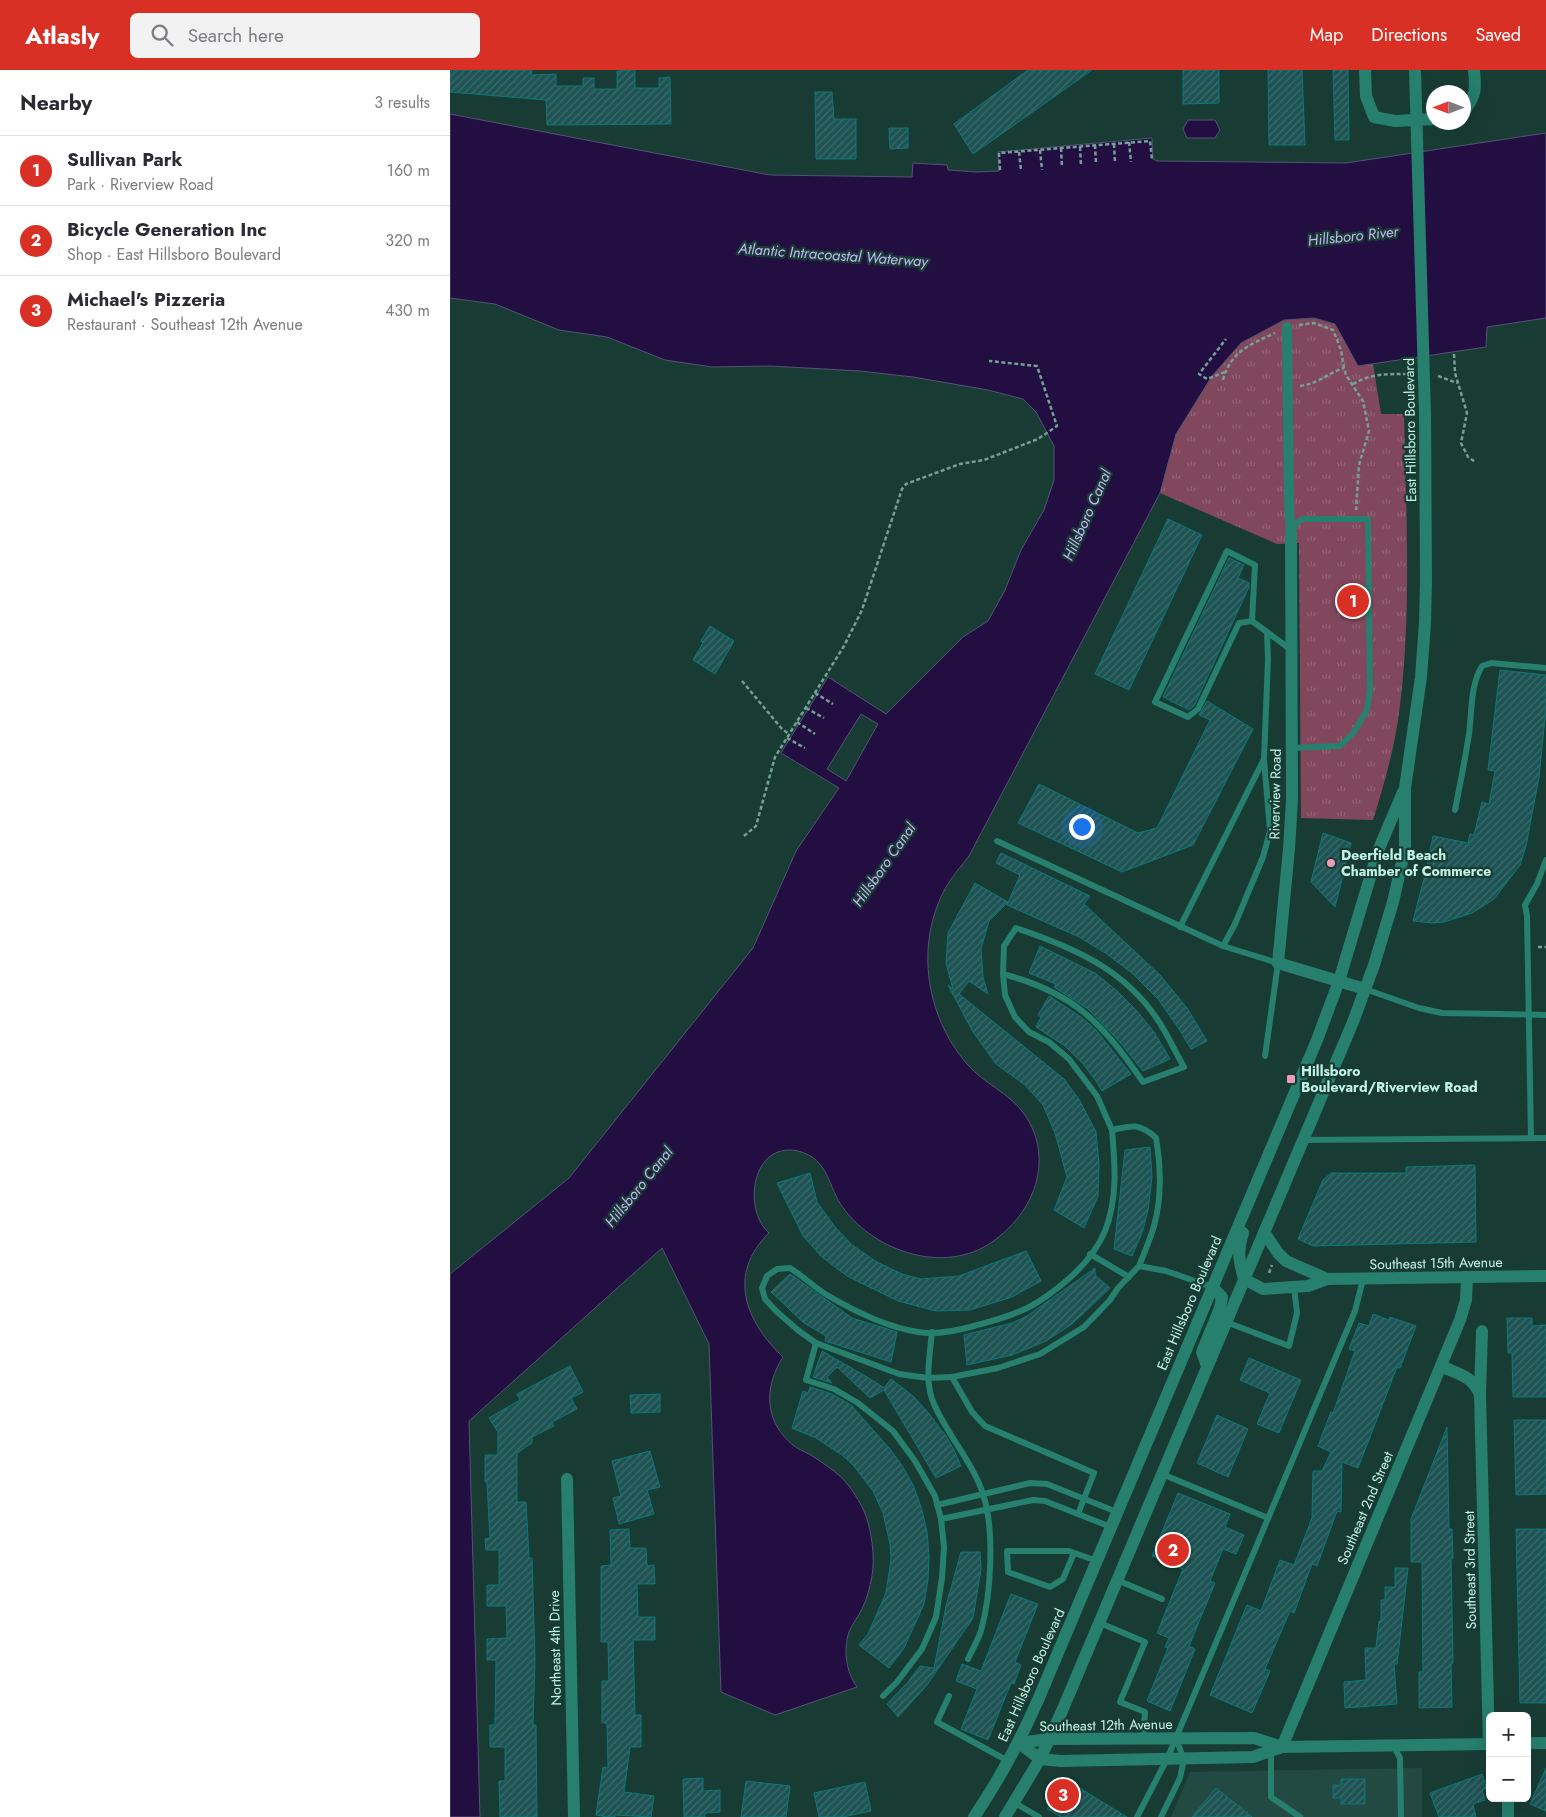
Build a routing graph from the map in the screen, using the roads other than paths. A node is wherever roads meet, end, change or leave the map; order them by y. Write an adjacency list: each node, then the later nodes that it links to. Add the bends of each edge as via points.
1 (1365, 70): 5 (main road, via 1366,96 1374,117 1395,121)
2 (1415, 70): 14 (main road, East Hillsboro Boulevard, via 1425,414 1426,580 1420,686)
3 (1474, 70): 4 (main road, via 1476,88)
4 (1471, 102)
5 (1426, 119)
6 (1286, 327): 7 (street)
7 (1291, 532): 10 (main road, Riverview Road); 12 (lane, via 1302,519 1368,519 1370,690 1367,710 1354,732 1340,746)
8 (1252, 621): 8 (lane, via 1255,565 1227,551 1155,702 1188,717 1198,709 1239,623); 9 (lane)
9 (1267, 632): 10 (lane); 13 (lane)
10 (1291, 650): 12 (main road, Riverview Road)
11 (1546, 668): 15 (lane, via 1490,663 1482,666 1474,690)
12 (1291, 748): 20 (main road, Riverview Road, via 1289,850)
13 (1264, 759): 18 (lane); 19 (lane, via 1270,831 1263,857)
14 (1405, 788): 22 (main road, East Hillsboro Boulevard, via 1378,851); 23 (main road, East Hillsboro Boulevard, via 1405,849 1393,902)
15 (1455, 810)
16 (997, 841): 18 (lane)
17 (1546, 862): 24 (lane, via 1524,904)
18 (1180, 927): 19 (lane)
19 (1224, 946): 20 (lane)
20 (1278, 963): 22 (main road); 26 (lane)
21 (1003, 974): 21 (lane, via 1004,946 1016,928 1079,952 1111,970 1138,995 1164,1028 1184,1067 1143,1082 1120,1049 1079,1007 1052,991); 27 (lane, via 1005,995 1015,1017 1029,1032 1049,1042 1069,1059 1097,1096)
22 (1339, 980): 23 (main road); 31 (main road, East Hillsboro Boulevard)
23 (1365, 989): 24 (lane, via 1442,1013); 30 (main road, East Hillsboro Boulevard)
24 (1529, 1015): 25 (lane); 28 (lane)
25 (1546, 1015)
26 (1265, 1056)
27 (1112, 1130): 33 (lane, via 1115,1165 1112,1208 1104,1231); 34 (lane, via 1133,1126 1146,1129 1156,1138 1160,1163 1159,1202 1154,1227)
28 (1531, 1138): 29 (lane); 30 (lane)
29 (1546, 1138)
30 (1302, 1140): 32 (main road, East Hillsboro Boulevard)
31 (1267, 1157): 38 (main road, via 1238,1247); 41 (main road, East Hillsboro Boulevard)
32 (1264, 1232): 38 (main road, East Hillsboro Boulevard); 39 (main road, Southeast 15th Avenue, via 1286,1261)
33 (1090, 1254): 36 (lane); 45 (lane, via 1056,1288 1011,1315 953,1332)
34 (1139, 1266): 36 (lane); 41 (lane, via 1166,1271)
35 (1546, 1276): 37 (main road, Southeast 15th Avenue)
36 (1129, 1277): 49 (lane, via 1084,1327 1040,1354 998,1368)
37 (1467, 1278): 40 (main road, Southeast 15th Avenue); 48 (main road, Southeast 2nd Street, via 1464,1311)
38 (1244, 1279): 42 (main road, Southeast 15th Avenue, via 1263,1289); 43 (main road, East Hillsboro Boulevard)
39 (1327, 1279): 40 (main road, Southeast 15th Avenue); 42 (main road, Southeast 15th Avenue)
40 (1363, 1279): 61 (lane, via 1355,1311)
41 (1212, 1287): 47 (main road, via 1222,1297 1202,1352); 58 (main road, East Hillsboro Boulevard)
42 (1294, 1287): 43 (lane, via 1297,1313 1289,1346)
43 (1226, 1322): 47 (main road, East Hillsboro Boulevard)
44 (1482, 1331): 51 (main road, Southeast 3rd Street)
45 (932, 1332): 46 (lane, via 919,1332 866,1316 826,1294 790,1268 767,1276 762,1288 765,1299 776,1312); 50 (lane)
46 (816, 1343): 50 (lane, via 899,1374); 56 (lane, via 806,1380 834,1389 858,1403 893,1431 915,1460)
47 (1207, 1366): 52 (main road, East Hillsboro Boulevard)
48 (1441, 1366): 51 (main road, via 1470,1379); 80 (main road, Southeast 2nd Street)
49 (952, 1377): 50 (lane); 55 (lane, via 972,1412 985,1426 1094,1473)
50 (928, 1378): 54 (lane, via 933,1403)
51 (1480, 1395): 71 (main road, Southeast 3rd Street)
52 (1162, 1474): 61 (lane); 65 (main road, East Hillsboro Boulevard)
53 (567, 1479): 87 (main road, Northeast 4th Drive)
54 (983, 1493): 55 (lane, via 1039,1483); 56 (lane); 57 (lane)
55 (1084, 1499): 58 (lane); 59 (lane)
56 (937, 1505): 60 (lane)
57 (987, 1508): 59 (lane, via 1034,1500); 60 (lane); 68 (lane, via 990,1540 986,1600 980,1632)
58 (1117, 1512): 62 (main road, East Hillsboro Boulevard)
59 (1078, 1514): 62 (lane)
60 (941, 1518): 69 (lane, via 944,1555 936,1617 922,1649)
61 (1268, 1518): 73 (lane)
62 (1111, 1527): 64 (main road, East Hillsboro Boulevard)
63 (1074, 1553): 63 (lane, via 1007,1550 1008,1572 1050,1587 1062,1579); 64 (lane)
64 (1097, 1561): 75 (main road, East Hillsboro Boulevard)
65 (1117, 1580): 66 (lane); 67 (main road, East Hillsboro Boulevard)
66 (1162, 1599)
67 (1100, 1623): 72 (main road, East Hillsboro Boulevard); 74 (lane, via 1145,1642 1120,1702 1145,1712)
68 (968, 1659)
69 (883, 1696)
70 (949, 1696): 84 (lane, via 937,1722)
71 (1489, 1712)
72 (1049, 1739): 74 (main road, Southeast 12th Avenue); 75 (main road, Southeast 12th Avenue); 82 (main road, East Hillsboro Boulevard)
73 (1176, 1739): 74 (main road, Southeast 12th Avenue); 80 (main road, Southeast 12th Avenue, via 1254,1738); 81 (lane); 83 (lane)
74 (1143, 1740)
75 (1019, 1743): 82 (main road, Southeast 12th Avenue); 84 (main road, East Hillsboro Boulevard)
76 (1531, 1743): 77 (main road)
77 (1546, 1743)
78 (1486, 1744): 79 (main road, Southeast 12th Avenue)
79 (1393, 1746): 80 (main road, Southeast 12th Avenue); 94 (lane, via 1400,1758)
80 (1276, 1749): 81 (main road, Southeast 12th Avenue, via 1253,1757); 93 (lane, via 1271,1797)
81 (1184, 1758): 83 (main road, Southeast 12th Avenue); 92 (lane, via 1180,1778)
82 (1040, 1759): 83 (main road, Southeast 12th Avenue); 85 (main road, East Hillsboro Boulevard)
83 (1167, 1759): 91 (lane)
84 (1008, 1762): 88 (main road, East Hillsboro Boulevard)
85 (1015, 1802): 89 (main road, East Hillsboro Boulevard); 90 (lane)
86 (1508, 1802): 95 (main road)
87 (574, 1817)
88 (974, 1817)
89 (1005, 1817)
90 (1039, 1817)
91 (1137, 1817)
92 (1161, 1817)
93 (1300, 1817)
94 (1401, 1817)
95 (1508, 1817)

